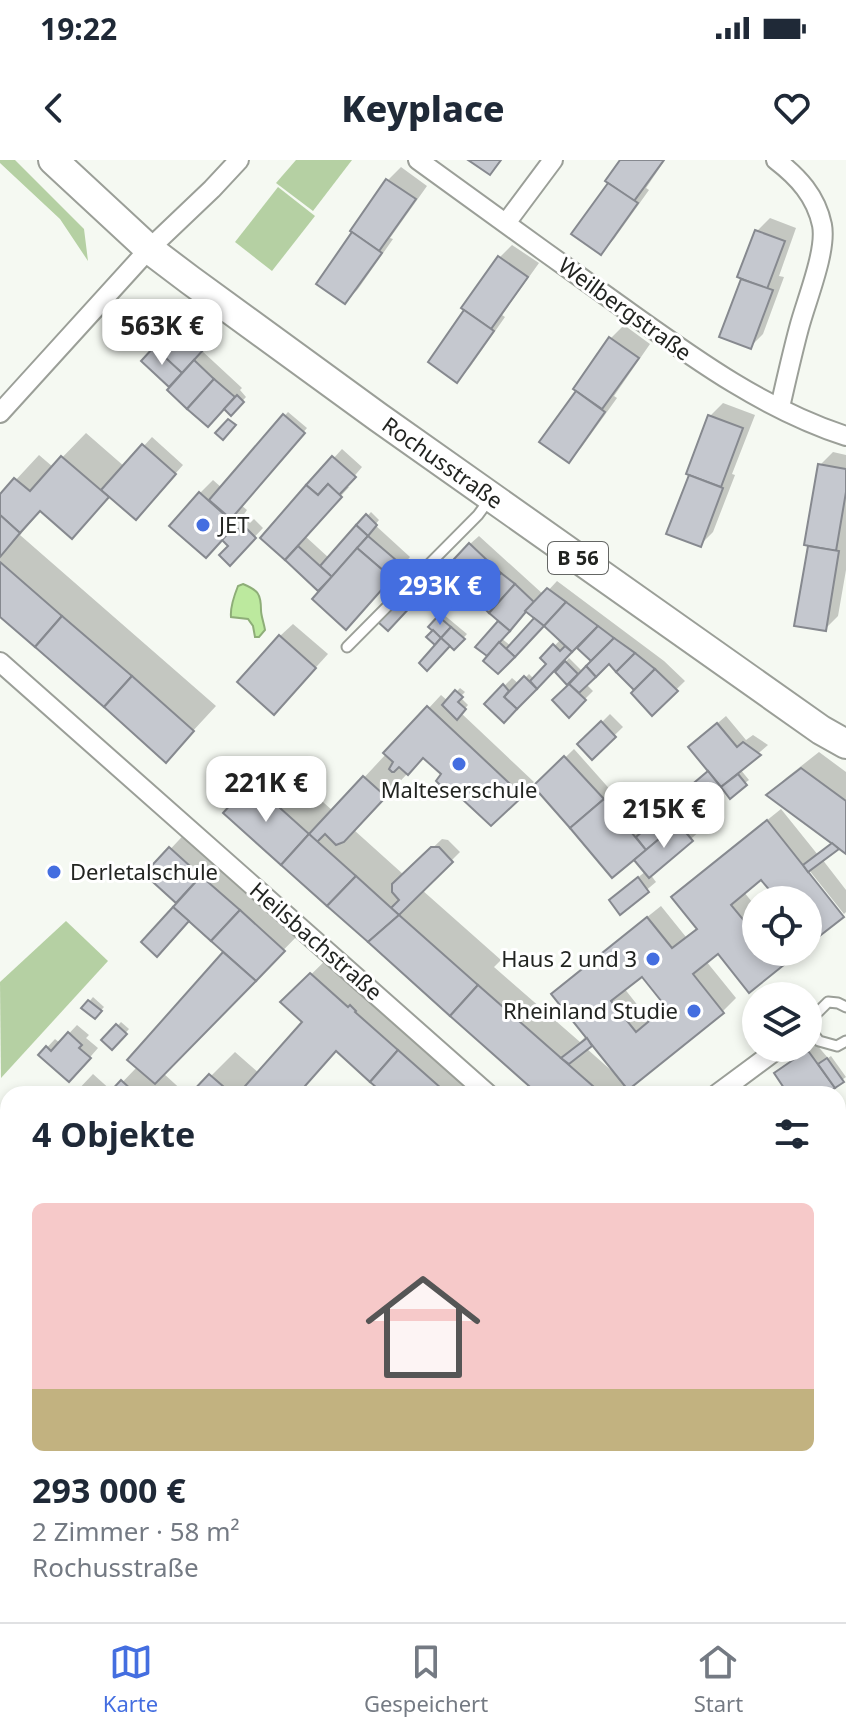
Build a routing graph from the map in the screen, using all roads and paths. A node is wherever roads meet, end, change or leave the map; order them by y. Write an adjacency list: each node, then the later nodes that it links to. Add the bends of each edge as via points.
1 (53, 160): 7 (main road, Rochusstraße / B 56)
2 (239, 160): 7 (street)
3 (418, 160): 6 (street, Weilbergstraße)
4 (553, 160): 6 (street)
5 (776, 160): 8 (street, via 797,176 823,228)
6 (506, 223): 8 (street, Weilbergstraße, via 705,366)
7 (149, 249): 9 (street); 11 (main road, Rochusstraße / B 56)
8 (780, 407): 10 (street, Weilbergstraße)
9 (0, 413)
10 (846, 436)
11 (492, 497): 12 (lane); 14 (main road, Rochusstraße / B 56)
12 (347, 647)
13 (0, 662): 20 (street, Heilsbachstraße)
14 (846, 744)
15 (846, 1007): 16 (lane, via 828,1002)
16 (822, 1008)
17 (846, 1041): 18 (lane, via 837,1046)
18 (822, 1042)
19 (760, 1062): 21 (street)
20 (479, 1086)
21 (728, 1086)

